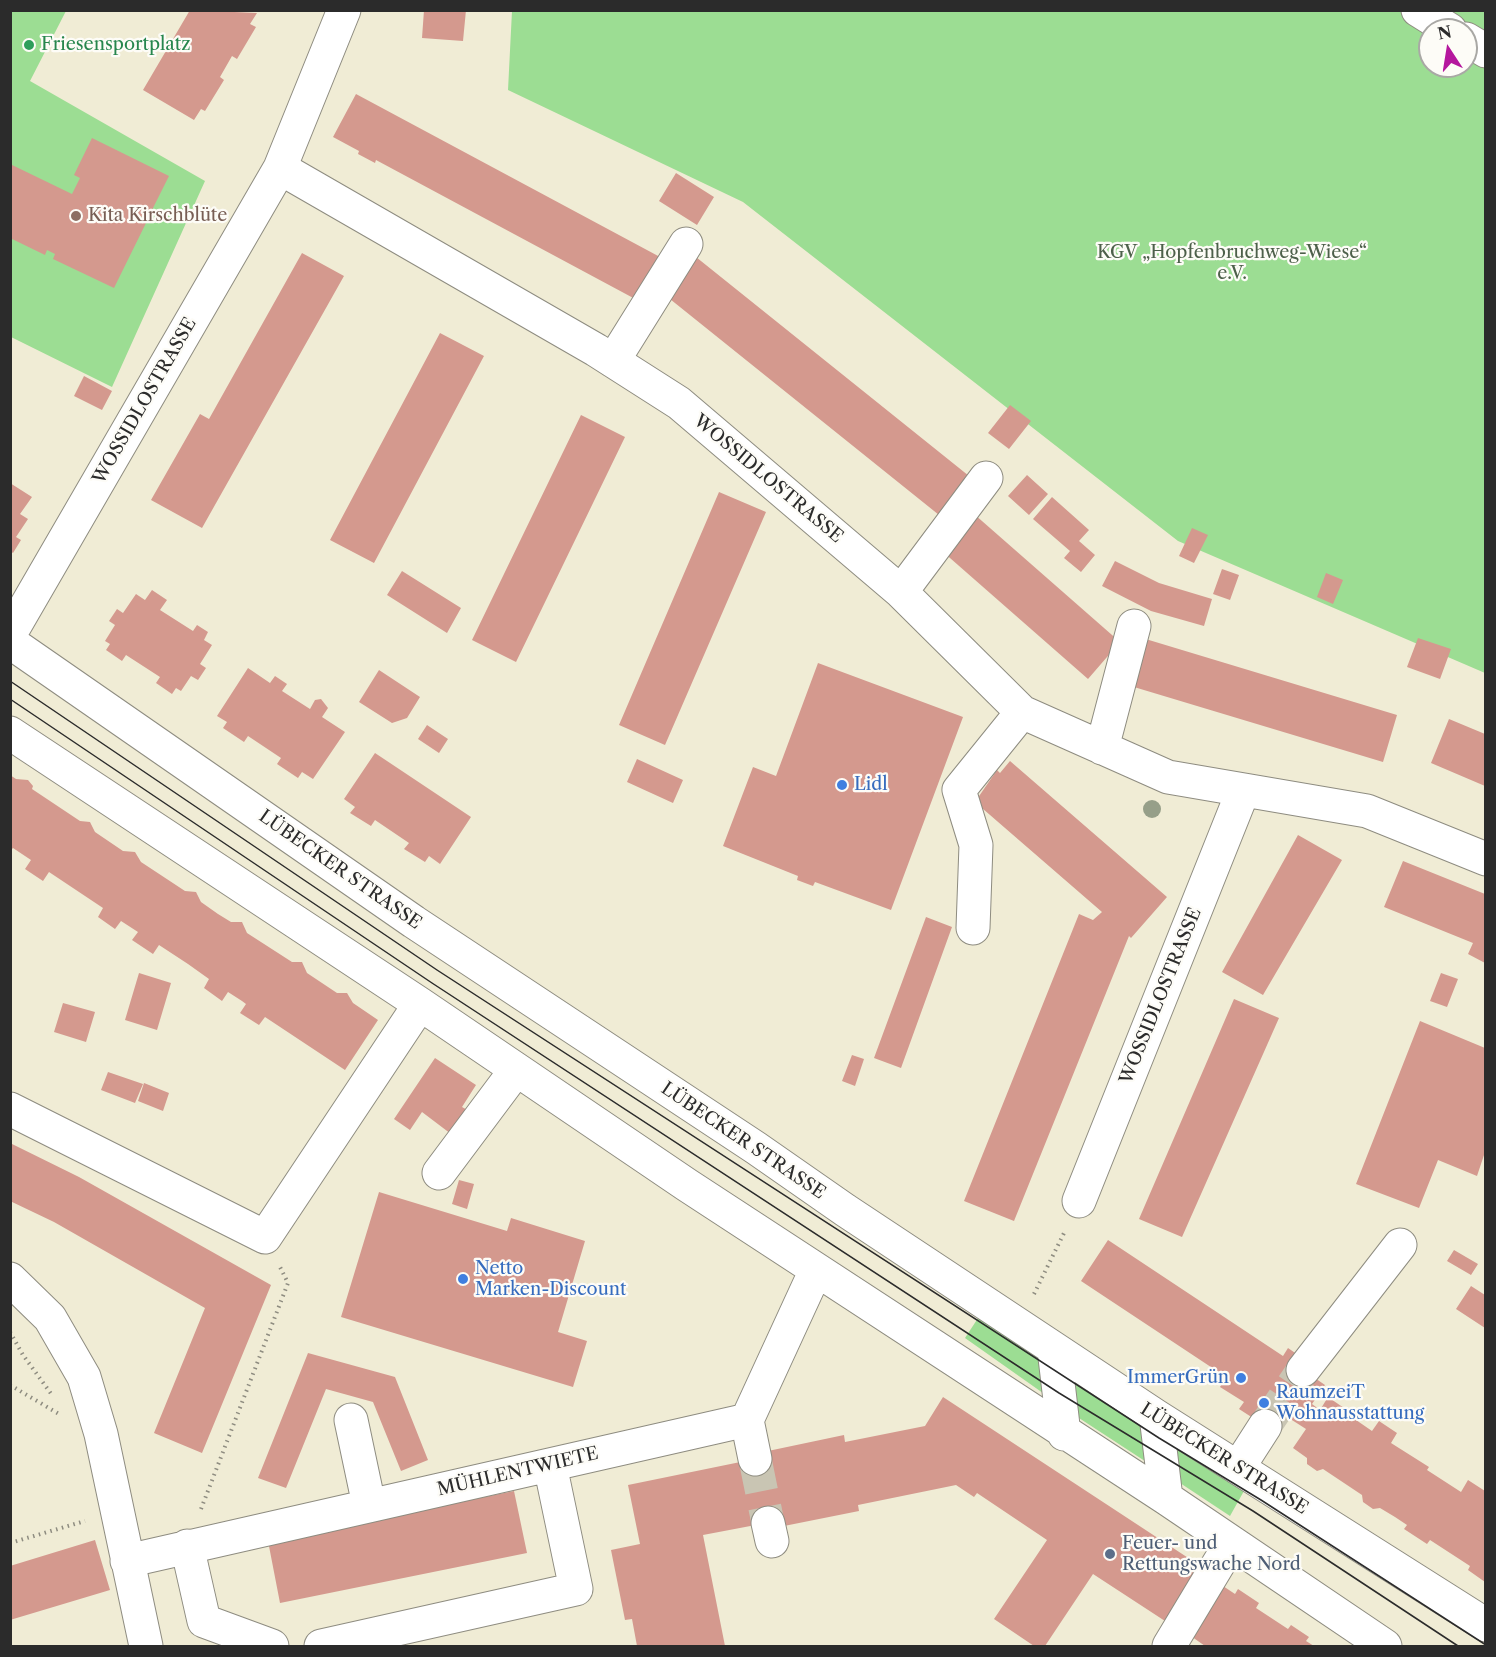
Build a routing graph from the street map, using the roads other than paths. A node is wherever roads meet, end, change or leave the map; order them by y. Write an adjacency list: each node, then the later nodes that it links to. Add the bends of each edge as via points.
1 (344, 10): 4 (street, WOSSIDLOSTRASSE)
2 (1418, 10): 3 (street)
3 (1431, 18)
4 (280, 168): 6 (street, WOSSIDLOSTRASSE); 10 (street, WOSSIDLOSTRASSE)
5 (686, 244): 6 (street)
6 (613, 361): 8 (street, WOSSIDLOSTRASSE, via 679,403)
7 (986, 478): 8 (street)
8 (901, 592): 12 (street, WOSSIDLOSTRASSE)
9 (1134, 626): 14 (street)
10 (10, 634)
11 (10, 642): 26 (street, LÜBECKER STRASSE, via 414,922)
12 (1022, 712): 14 (street, WOSSIDLOSTRASSE); 17 (street, via 959,790 976,844)
13 (10, 733): 18 (street)
14 (1102, 748): 15 (street, WOSSIDLOSTRASSE, via 1168,777)
15 (1243, 791): 16 (street, WOSSIDLOSTRASSE, via 1367,811); 22 (street, WOSSIDLOSTRASSE)
16 (1485, 859)
17 (974, 928)
18 (420, 1004): 19 (street); 20 (street, via 265,1237)
19 (516, 1070): 21 (street); 24 (street)
20 (10, 1109)
21 (439, 1173)
22 (1079, 1201)
23 (1400, 1245): 27 (street)
24 (816, 1270): 30 (street); 32 (street)
25 (10, 1279): 40 (street, via 50,1318 84,1377)
26 (1054, 1349): 28 (street, LÜBECKER STRASSE); 32 (street)
27 (1303, 1370)
28 (1156, 1416): 35 (street, LÜBECKER STRASSE); 36 (street)
29 (351, 1420): 37 (street)
30 (747, 1420): 33 (street); 34 (street, MÜHLENTWIETE)
31 (1265, 1426): 35 (street)
32 (1064, 1434): 36 (street)
33 (755, 1459)
34 (550, 1465): 37 (street, MÜHLENTWIETE); 45 (street, via 576,1589)
35 (1238, 1468): 41 (street, LÜBECKER STRASSE)
36 (1166, 1498): 38 (street)
37 (369, 1505): 39 (street, MÜHLENTWIETE)
38 (1231, 1543): 46 (street); 47 (street)
39 (187, 1546): 40 (street, MÜHLENTWIETE); 42 (street)
40 (127, 1561): 43 (street)
41 (1485, 1625)
42 (206, 1634): 44 (street)
43 (146, 1647)
44 (272, 1647)
45 (321, 1647)
46 (1169, 1647)
47 (1385, 1647)

